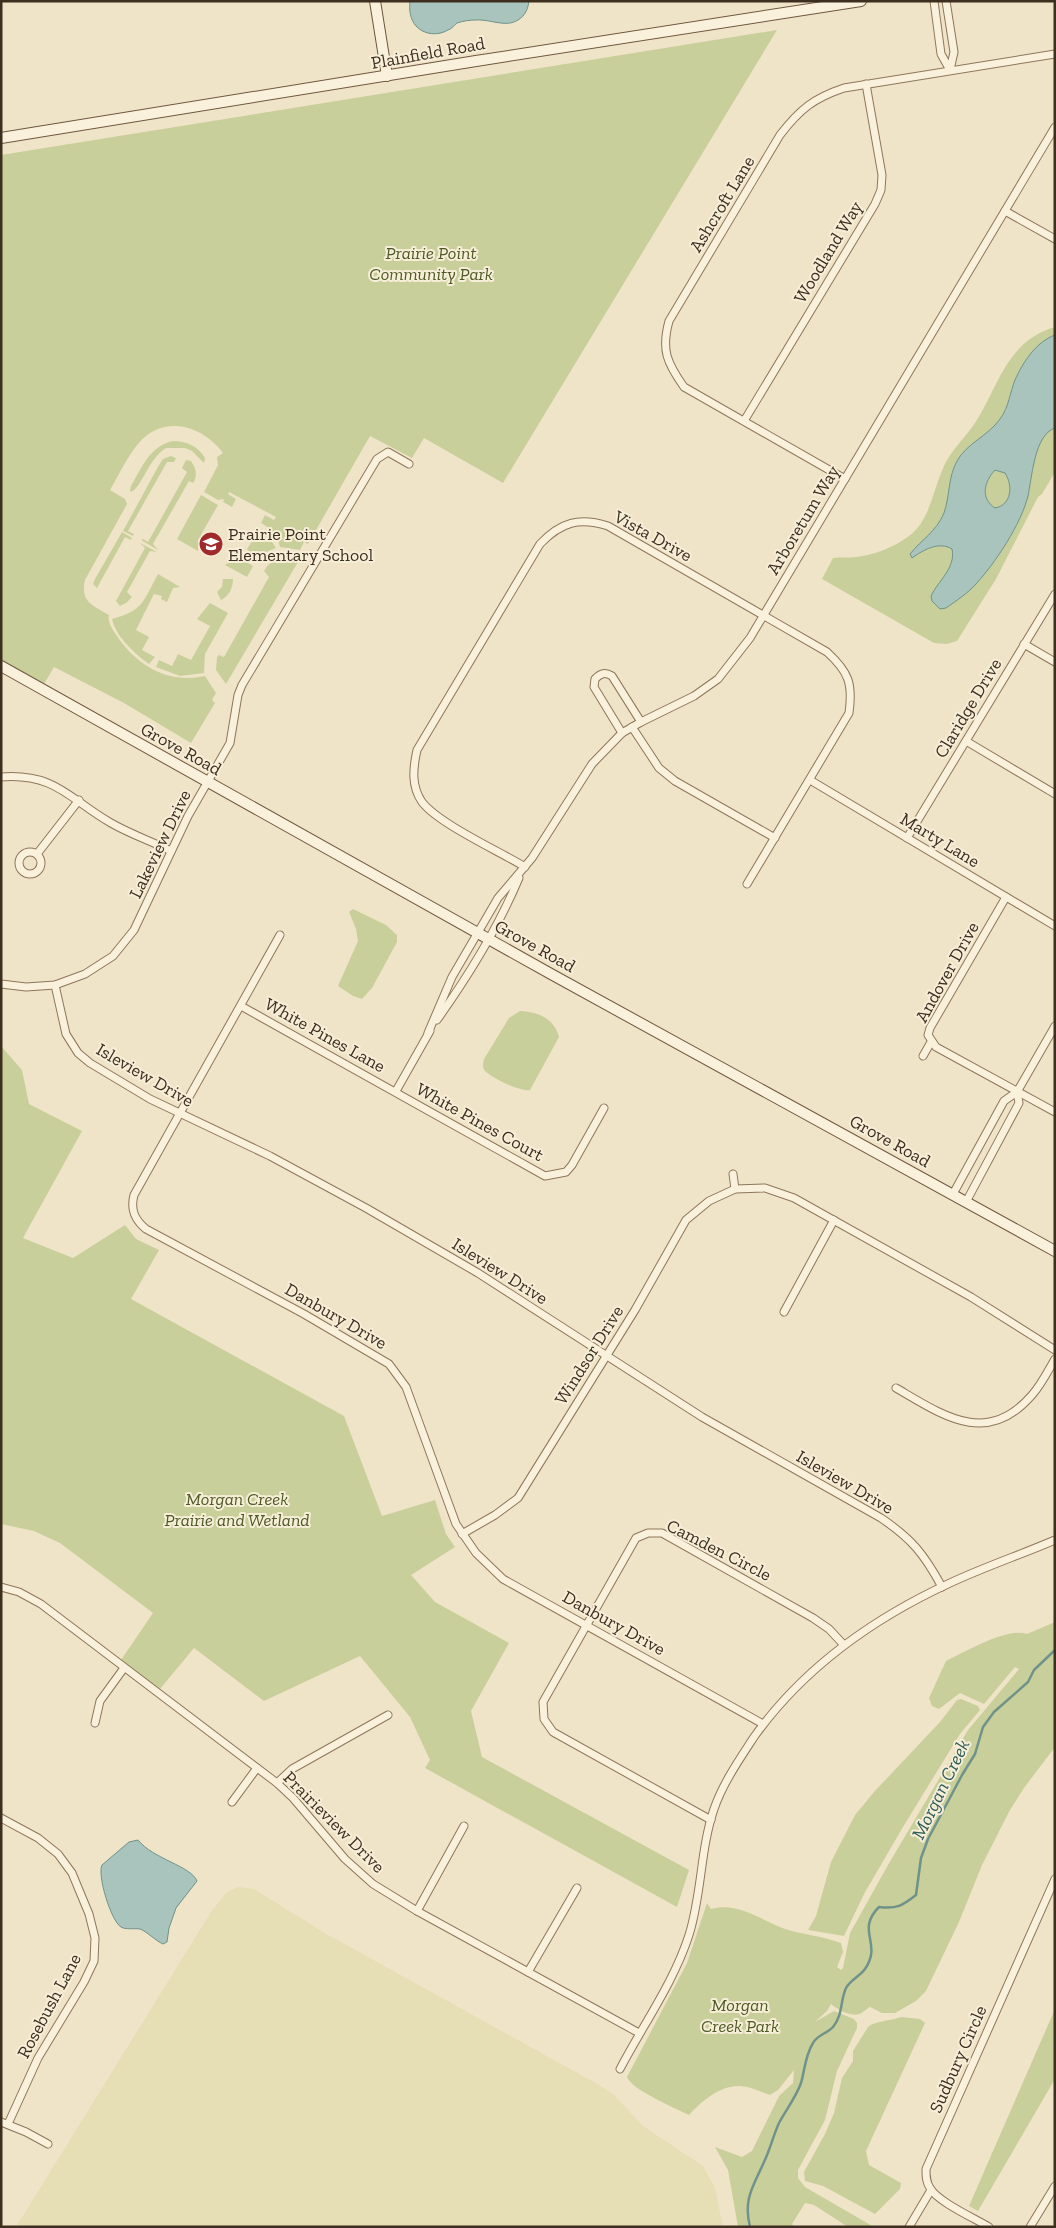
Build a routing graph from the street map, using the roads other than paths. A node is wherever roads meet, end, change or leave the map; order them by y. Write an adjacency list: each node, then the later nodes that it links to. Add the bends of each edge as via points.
1 (375, 1): 7 (street)
2 (861, 1): 7 (street, Plainfield Road)
3 (934, 1): 6 (street, via 941,54)
4 (946, 1): 6 (street, via 954,52)
5 (1055, 54): 6 (street, Ashcroft Lane)
6 (950, 70): 8 (street, Ashcroft Lane)
7 (387, 76): 10 (street, Plainfield Road)
8 (866, 84): 13 (street, Woodland Way, via 882,175 875,204); 13 (street, Ashcroft Lane, via 824,94 792,119 669,321 665,336 668,364 684,387)
9 (1055, 127): 11 (street, Arboretum Way)
10 (1, 138)
11 (1005, 211): 12 (street); 15 (street, Arboretum Way)
12 (1055, 239)
13 (744, 421): 15 (street, Ashcroft Lane)
14 (409, 464): 27 (street, Lakeview Drive, via 388,452 377,459 242,685 230,743)
15 (845, 479): 17 (street, Arboretum Way)
16 (1055, 594): 18 (street, Claridge Drive)
17 (763, 616): 21 (street, Arboretum Way, via 718,679 686,700); 26 (street, Vista Drive, via 827,652 840,663 848,678 852,694 849,713); 34 (street, Vista Drive, via 591,520 562,526 540,544 417,750 413,767 414,784 421,801 435,815)
18 (1024, 644): 19 (street); 24 (street, Claridge Drive)
19 (1055, 662)
20 (1, 666): 27 (street, Grove Road)
21 (640, 722): 22 (street, Arboretum Way); 23 (street, via 612,676 600,674 594,679 594,687)
22 (632, 727): 23 (street, Arboretum Way); 30 (street, via 659,768 675,781)
23 (622, 734): 34 (street, Arboretum Way, via 592,764)
24 (966, 742): 28 (street); 31 (street, Claridge Drive)
25 (1, 777): 29 (street, via 43,780)
26 (810, 780): 30 (street, Vista Drive); 31 (street, Marty Lane)
27 (207, 783): 32 (street, Lakeview Drive); 39 (street, Grove Road)
28 (1055, 794)
29 (79, 800): 32 (street, via 112,824); 33 (street)
30 (775, 838): 36 (street, Vista Drive)
31 (907, 838): 37 (street, Marty Lane)
32 (171, 851): 43 (street, Lakeview Drive, via 134,930 113,956 85,974)
33 (37, 854)
34 (525, 867): 35 (street, Arboretum Way)
35 (520, 874): 39 (street, Arboretum Way, via 498,898); 41 (street, Arboretum Way, via 508,905)
36 (748, 884)
37 (1006, 897): 38 (street, Marty Lane); 47 (street, Andover Drive, via 930,1028)
38 (1055, 926)
39 (477, 933): 41 (street, Grove Road); 46 (street, Arboretum Way, via 452,976)
40 (280, 935): 44 (street, Danbury Drive)
41 (488, 939): 46 (street, Arboretum Way); 56 (street, Grove Road)
42 (1, 984): 43 (street, Lakeview Drive, via 26,987)
43 (54, 985): 53 (street, Isleview Drive, via 66,1034 78,1053)
44 (241, 1006): 49 (street, White Pines Lane); 53 (street, Danbury Drive)
45 (1055, 1026): 50 (street)
46 (428, 1033): 49 (street, Arboretum Way)
47 (931, 1042): 48 (street); 50 (street, Andover Drive)
48 (923, 1056)
49 (396, 1092): 51 (street, White Pines Court, via 546,1176 566,1172 572,1165)
50 (1017, 1092): 52 (street, Andover Drive); 56 (street, via 1004,1101); 57 (street, via 1019,1103)
51 (604, 1108)
52 (1055, 1112)
53 (180, 1114): 62 (street, Isleview Drive, via 270,1156 366,1208 478,1273); 65 (street, Danbury Drive, via 134,1195 132,1207 136,1219 146,1229 389,1364 406,1387)
54 (733, 1174): 55 (street)
55 (735, 1189): 58 (street, Windsor Drive, via 778,1191); 62 (street, Windsor Drive, via 709,1201 686,1220)
56 (953, 1194): 57 (street, Grove Road)
57 (966, 1202): 59 (street, Grove Road)
58 (834, 1220): 60 (street); 61 (street, Windsor Drive, via 971,1297)
59 (1055, 1251)
60 (784, 1312)
61 (1055, 1350)
62 (606, 1357): 65 (street, Windsor Drive, via 518,1498); 68 (street, Isleview Drive, via 702,1417 906,1535 927,1559)
63 (1055, 1359): 64 (street, via 1034,1394 999,1420 977,1424 957,1421)
64 (896, 1388)
65 (462, 1534): 69 (street, Danbury Drive, via 484,1563 503,1579)
66 (1055, 1540): 68 (street)
67 (1, 1586): 71 (street, Prairieview Drive, via 41,1604)
68 (942, 1587): 70 (street, via 892,1612)
69 (586, 1625): 70 (street, Camden Circle, via 636,1538 648,1533 662,1533 808,1614 829,1628); 74 (street, Danbury Drive); 79 (street, Camden Circle, via 543,1702 544,1718 553,1732)
70 (843, 1644): 74 (street, via 793,1690)
71 (124, 1668): 73 (street, via 100,1701); 75 (street, Prairieview Drive)
72 (388, 1715): 76 (street, via 292,1769)
73 (95, 1723)
74 (764, 1724): 79 (street, via 729,1776)
75 (257, 1768): 76 (street, Prairieview Drive); 77 (street)
76 (277, 1783): 83 (street, Prairieview Drive, via 359,1872)
77 (232, 1802)
78 (1, 1818): 87 (street, Rosebush Lane, via 38,1838 58,1854 72,1873 95,1938 94,1961 84,1982 38,2058)
79 (710, 1820): 85 (street, via 699,1897 689,1936 678,1964)
80 (464, 1826): 83 (street)
81 (1055, 1879): 90 (street, Sudbury Circle, via 931,2157 926,2174)
82 (577, 1888): 84 (street)
83 (417, 1911): 84 (street, Prairieview Drive)
84 (528, 1972): 85 (street, Prairieview Drive)
85 (639, 2033): 86 (street)
86 (620, 2069)
87 (5, 2123): 88 (street)
88 (48, 2144)
89 (1055, 2186): 93 (street)
90 (930, 2190): 91 (street); 92 (street)
91 (909, 2227)
92 (989, 2227)
93 (1030, 2227)

